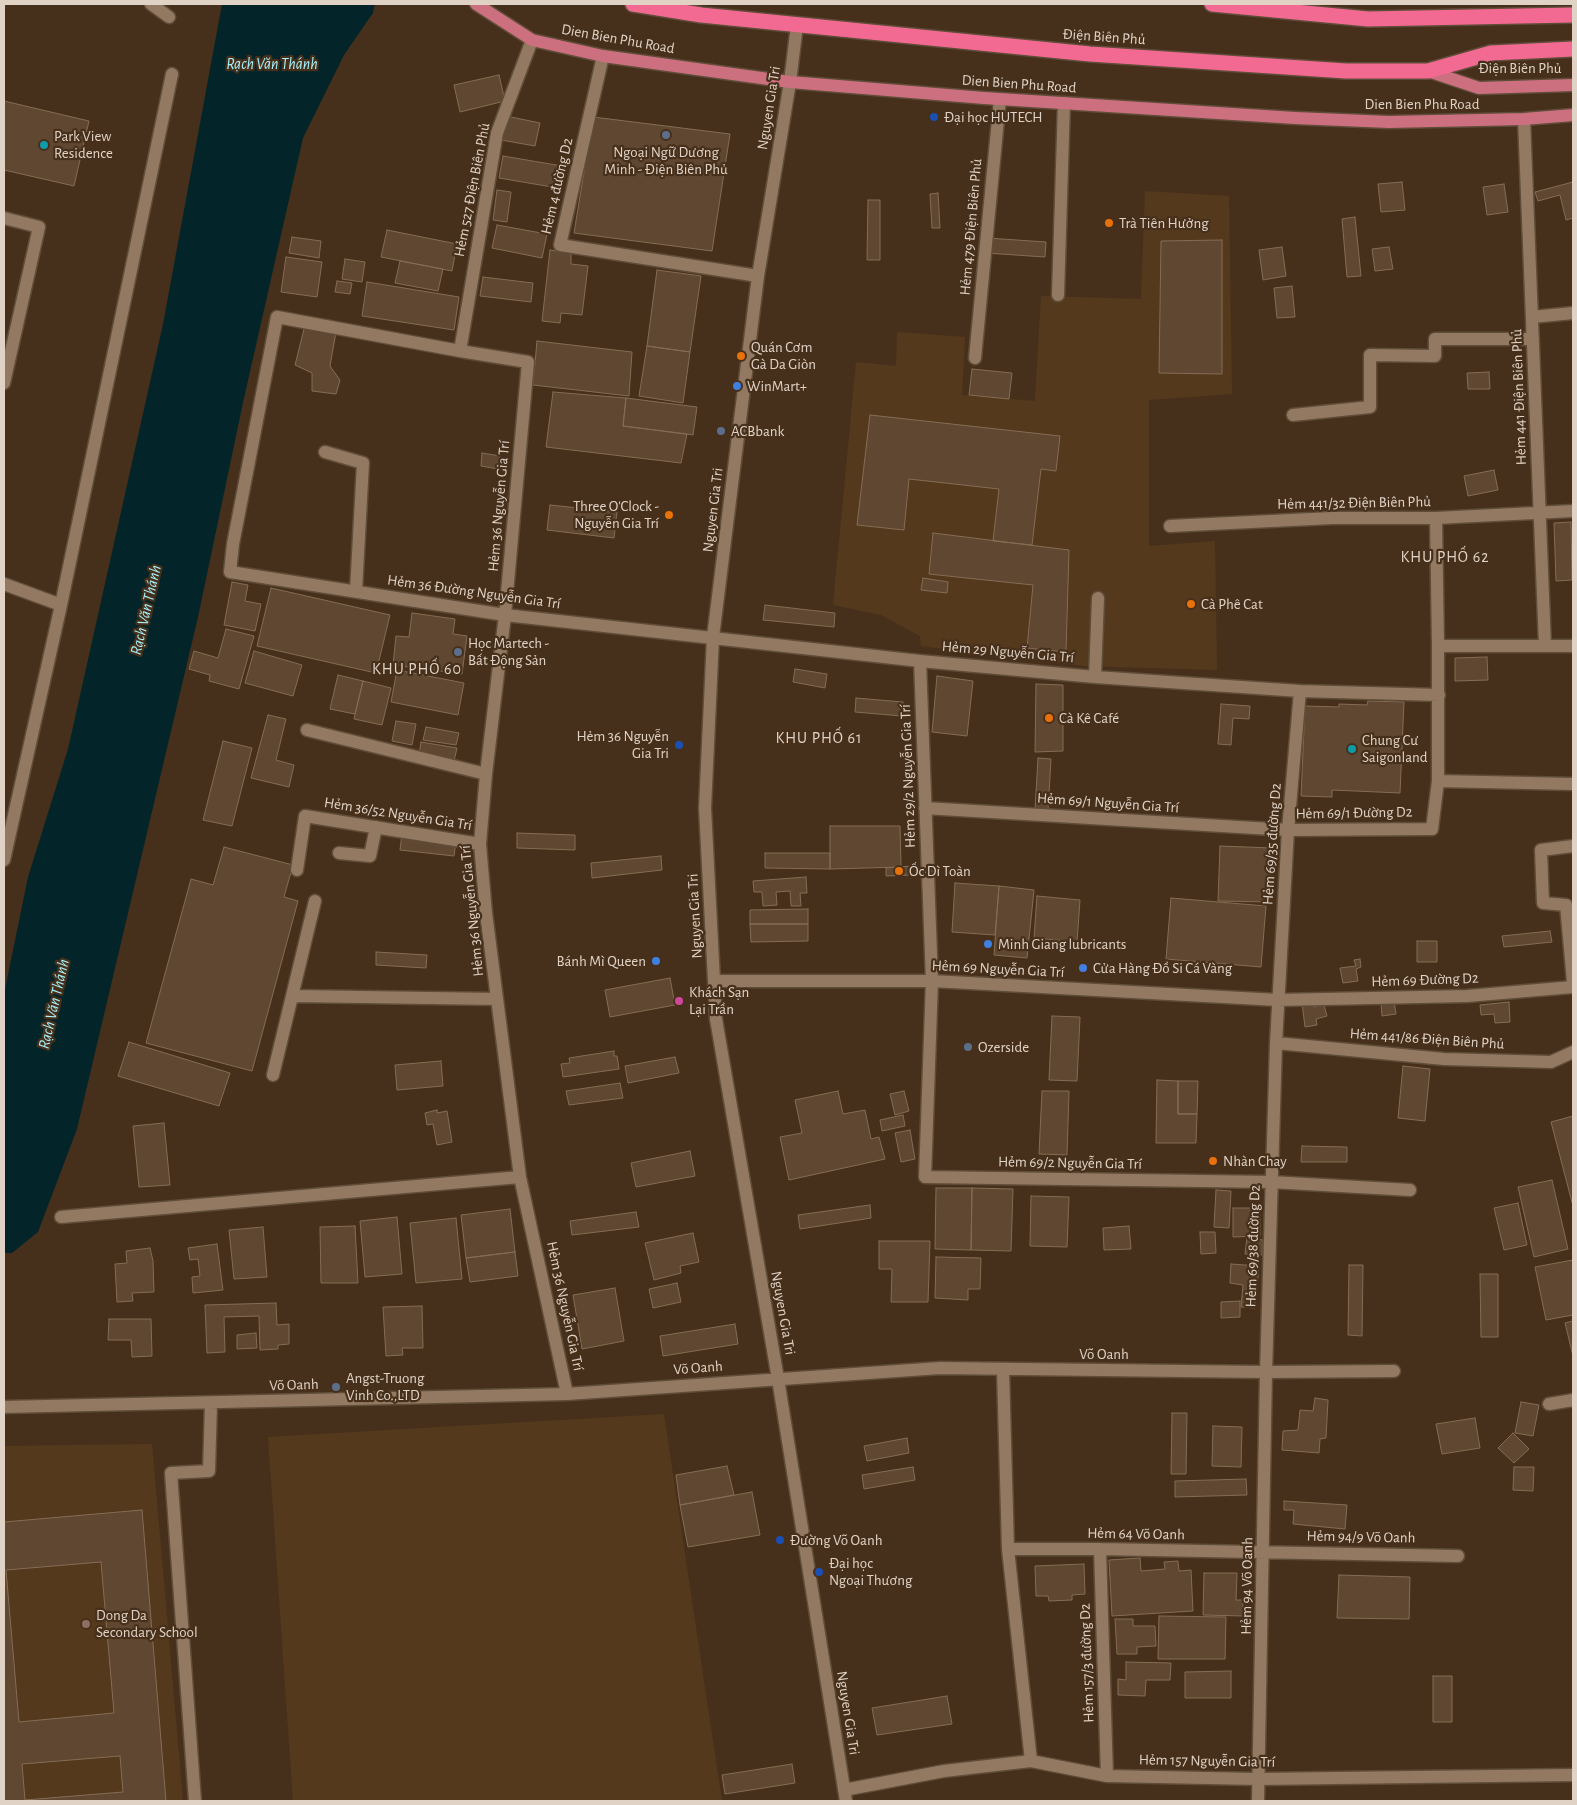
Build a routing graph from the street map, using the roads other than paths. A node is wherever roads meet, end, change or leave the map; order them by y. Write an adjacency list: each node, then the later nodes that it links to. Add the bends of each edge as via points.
1 (150, 4): 8 (street)
2 (476, 4): 10 (main road, Dien Bien Phu Road)
3 (632, 4): 9 (highway, Điện Biên Phủ, via 700,15)
4 (1212, 4): 6 (highway)
5 (1298, 4): 6 (main road)
6 (1269, 9): 7 (highway, via 1368,19)
7 (1573, 15)
8 (169, 17)
9 (797, 24): 13 (highway, Điện Biên Phủ, via 1090,54 1346,71); 15 (street, Nguyen Gia Tri)
10 (532, 40): 12 (main road, Dien Bien Phu Road); 27 (street, Hẻm 527 Điện Biên Phủ, via 497,133)
11 (1573, 49): 13 (highway, via 1491,53)
12 (602, 56): 15 (main road, Dien Bien Phu Road); 22 (street, Hẻm 4 đường D2, via 560,246)
13 (1428, 71): 16 (main road, Điện Biên Phủ, via 1479,88)
14 (172, 74): 39 (street)
15 (790, 82): 17 (main road, Dien Bien Phu Road); 22 (street, Nguyen Gia Tri)
16 (1573, 85)
17 (1000, 99): 18 (main road, Dien Bien Phu Road); 28 (street, Hẻm 479 Điện Biên Phủ)
18 (1064, 103): 20 (main road, Dien Bien Phu Road, via 1389,122); 23 (street)
19 (1573, 115): 20 (main road, Dien Bien Phu Road)
20 (1524, 119): 25 (street, Hẻm 441 Điện Biên Phủ)
21 (4, 218): 29 (street, via 39,227)
22 (758, 276): 41 (street, Nguyen Gia Tri)
23 (1058, 295)
24 (1573, 313): 25 (street)
25 (1532, 317): 26 (street, Hẻm 441 Điện Biên Phủ)
26 (1533, 340): 30 (street, via 1435,339 1435,356 1370,355 1370,407); 33 (street, Hẻm 441 Điện Biên Phủ)
27 (460, 351): 37 (street, Hẻm 36 Đường Nguyễn Gia Trí, via 276,316 230,572); 40 (street, Hẻm 36 Nguyễn Gia Trí, via 528,362)
28 (975, 358)
29 (4, 377)
30 (1293, 415)
31 (325, 452): 37 (street, via 363,463)
32 (1573, 511): 33 (street, Hẻm 441/32 Điện Biên Phủ)
33 (1540, 512): 34 (street, Hẻm 441/32 Điện Biên Phủ); 43 (street, Hẻm 441 Điện Biên Phủ)
34 (1436, 518): 35 (street, Hẻm 441/32 Điện Biên Phủ, via 1332,518); 42 (street)
35 (1170, 526)
36 (4, 584): 39 (street)
37 (356, 591): 40 (street, Hẻm 36 Đường Nguyễn Gia Trí)
38 (1098, 598): 46 (street)
39 (61, 605): 59 (street)
40 (506, 615): 41 (street, Hẻm 36 Đường Nguyễn Gia Trí); 50 (street, Hẻm 36 Nguyễn Gia Trí)
41 (714, 637): 45 (street, Hẻm 29 Nguyễn Gia Trí); 62 (street, Nguyen Gia Tri, via 705,808)
42 (1438, 646): 43 (street); 48 (street)
43 (1545, 646): 44 (street)
44 (1573, 646)
45 (920, 661): 46 (street, Hẻm 29 Nguyễn Gia Trí); 53 (street, Hẻm 29/2 Nguyễn Gia Trí)
46 (1095, 677): 47 (street, Hẻm 29 Nguyễn Gia Trí)
47 (1300, 691): 48 (street, Hẻm 29 Nguyễn Gia Trí); 55 (street, Hẻm 69/35 đường D2)
48 (1439, 695): 51 (street)
49 (307, 730): 50 (street)
50 (486, 774): 56 (street, Hẻm 36 Nguyễn Gia Trí)
51 (1438, 781): 52 (street); 55 (street, Hẻm 69/1 Đường D2, via 1432,829)
52 (1573, 784)
53 (925, 808): 55 (street, Hẻm 69/1 Nguyễn Gia Trí); 63 (street, Hẻm 29/2 Nguyễn Gia Trí)
54 (376, 828): 56 (street, Hẻm 36/52 Nguyễn Gia Trí); 58 (street, via 370,856); 60 (street, Hẻm 36/52 Nguyễn Gia Trí, via 305,816)
55 (1288, 830): 68 (street, Hẻm 69/35 đường D2)
56 (480, 844): 67 (street, Hẻm 36 Nguyễn Gia Trí)
57 (1573, 846): 64 (street, via 1542,850 1543,903 1566,905)
58 (339, 852)
59 (4, 860)
60 (297, 870)
61 (315, 902): 66 (street)
62 (715, 981): 63 (street, Hẻm 69 Nguyễn Gia Trí); 79 (street, Nguyen Gia Tri, via 716,1019)
63 (932, 981): 68 (street, Hẻm 69 Nguyễn Gia Trí); 73 (street, Hẻm 69/2 Nguyễn Gia Trí, via 925,1177)
64 (1573, 982)
65 (1573, 987): 68 (street, Hẻm 69 Đường D2, via 1467,996)
66 (293, 996): 67 (street); 71 (street)
67 (497, 999): 72 (street, Hẻm 36 Nguyễn Gia Trí)
68 (1278, 1000): 69 (street, Hẻm 69/38 đường D2)
69 (1276, 1043): 70 (street, Hẻm 441/86 Điện Biên Phủ, via 1444,1059 1551,1062); 73 (street, Hẻm 69/38 đường D2)
70 (1573, 1052)
71 (273, 1075)
72 (520, 1177): 75 (street); 80 (street, Hẻm 36 Nguyễn Gia Trí)
73 (1271, 1182): 74 (street, Hẻm 69/2 Nguyễn Gia Trí); 78 (street, Hẻm 69/38 đường D2)
74 (1410, 1190)
75 (62, 1217)
76 (1003, 1370): 78 (street, Võ Oanh); 79 (street, Võ Oanh, via 940,1368); 86 (street)
77 (1394, 1371): 78 (street, Võ Oanh)
78 (1266, 1372): 87 (street, Hẻm 94 Võ Oanh)
79 (778, 1379): 80 (street, Võ Oanh); 93 (street, Nguyen Gia Tri)
80 (567, 1394): 82 (street, Võ Oanh)
81 (1573, 1400): 83 (street)
82 (211, 1403): 84 (street, Võ Oanh); 94 (street, via 209,1471 171,1473)
83 (1549, 1404)
84 (4, 1407)
85 (1100, 1549): 86 (street, Hẻm 64 Võ Oanh); 87 (street, Hẻm 64 Võ Oanh); 91 (street, Hẻm 157/3 đường D2)
86 (1008, 1550): 89 (street)
87 (1264, 1552): 88 (street, Hẻm 94/9 Võ Oanh); 92 (street, Hẻm 94 Võ Oanh)
88 (1458, 1556)
89 (1031, 1762): 91 (street, Hẻm 157 Nguyễn Gia Trí); 93 (street, Hẻm 157 Nguyễn Gia Trí, via 944,1771)
90 (1573, 1775): 92 (street, Hẻm 157 Nguyễn Gia Trí)
91 (1107, 1776): 92 (street, Hẻm 157 Nguyễn Gia Trí)
92 (1258, 1779): 95 (street, Hẻm 94 Võ Oanh)
93 (845, 1796)
94 (195, 1801)
95 (1258, 1801)

